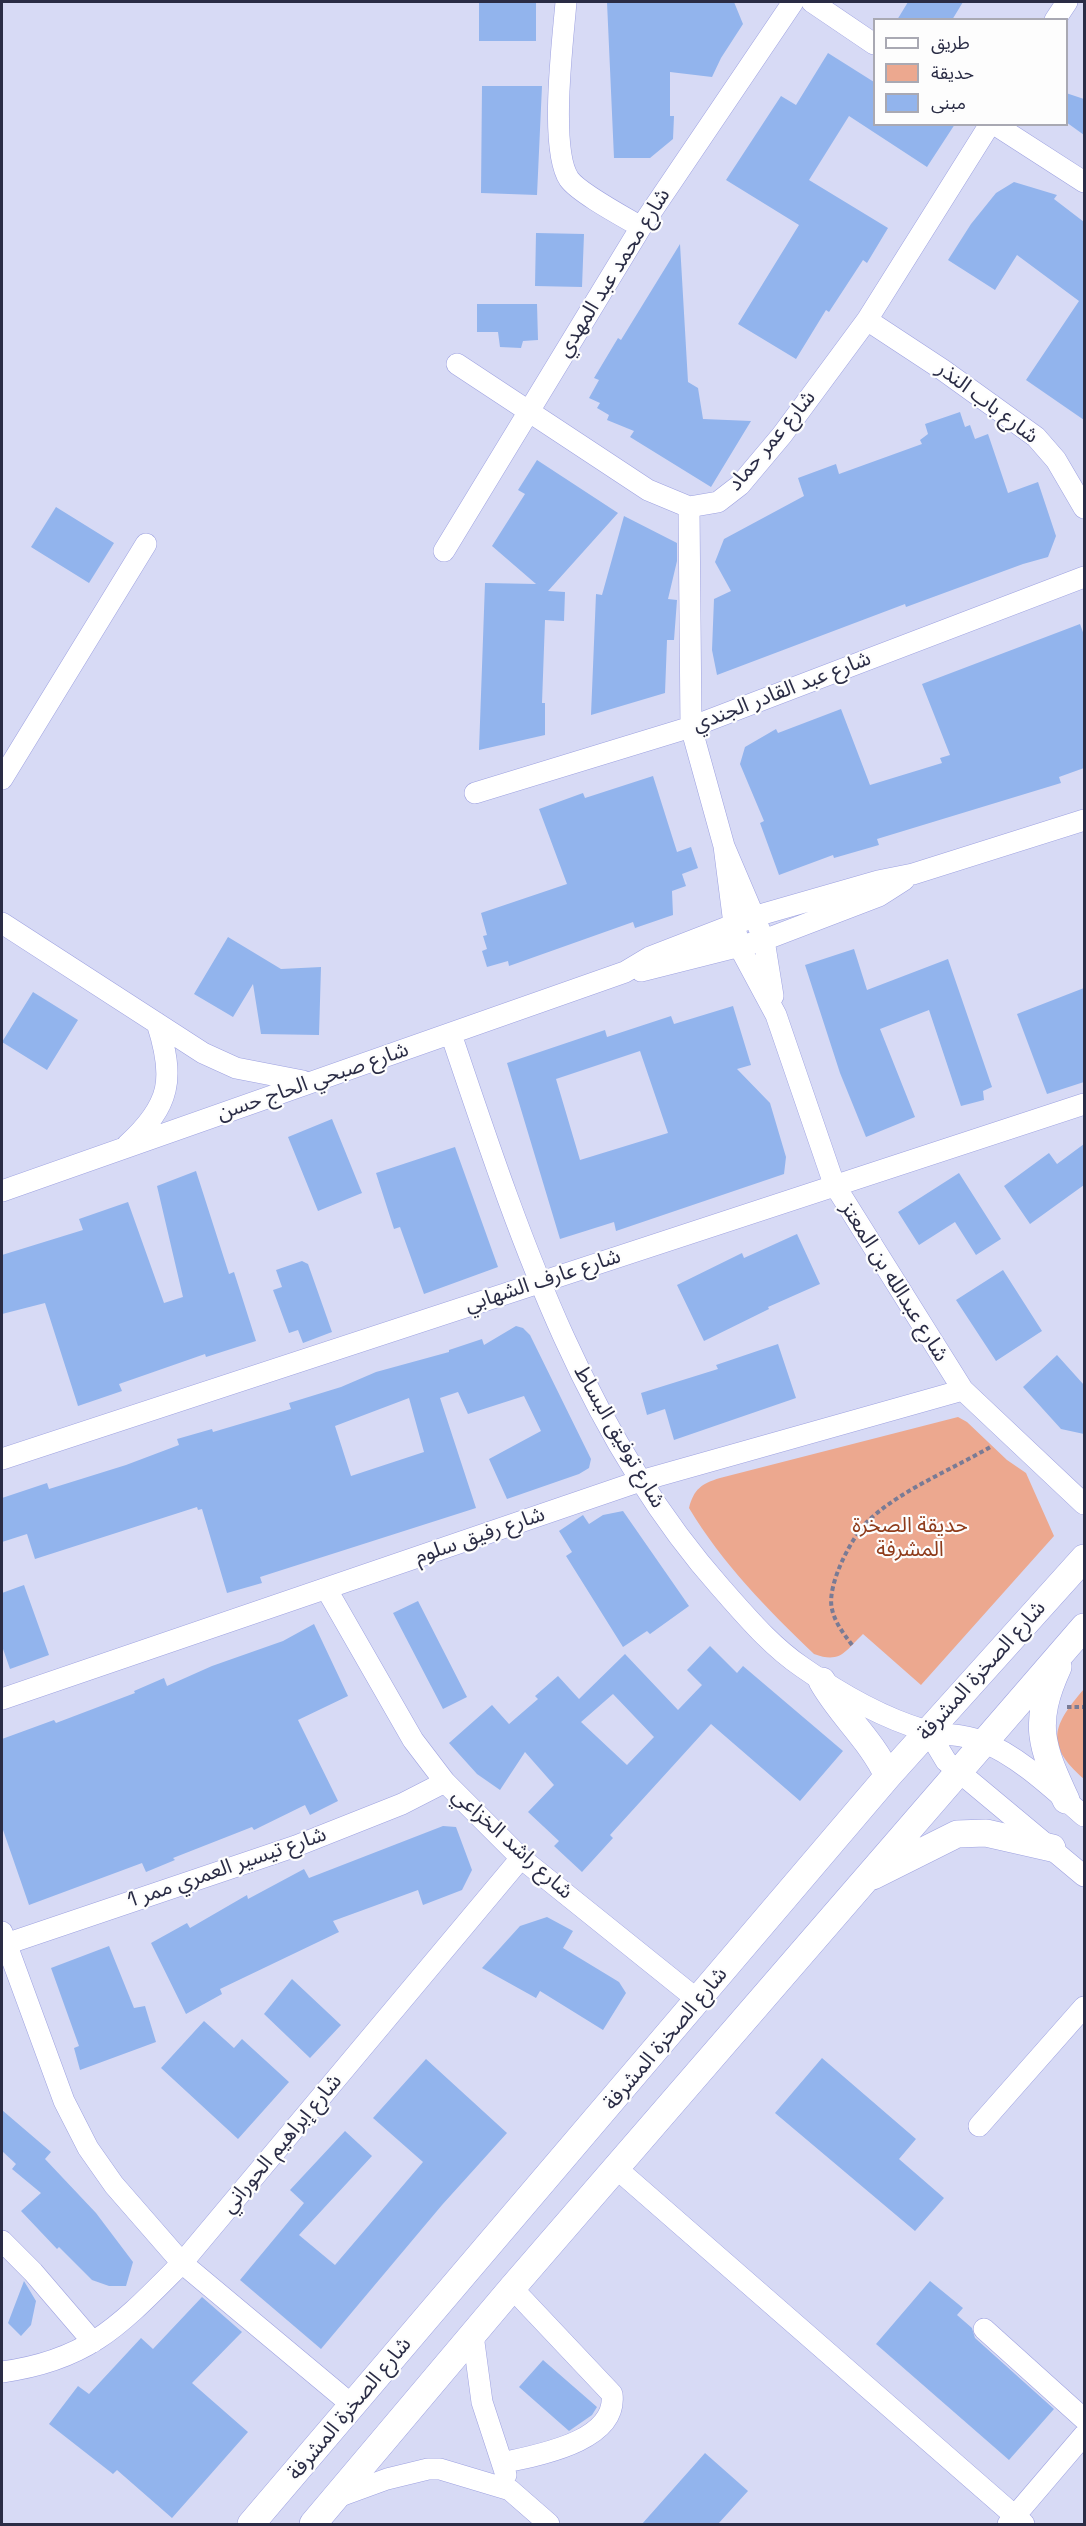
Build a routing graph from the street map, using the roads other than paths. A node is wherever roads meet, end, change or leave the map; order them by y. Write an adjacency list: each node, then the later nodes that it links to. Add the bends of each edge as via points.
1 (566, 2): 10 (street, via 558,120 569,179)
2 (793, 2): 10 (street, شارع محمد عبد المهدي)
3 (812, 2): 6 (street)
4 (1067, 2): 5 (street)
5 (1056, 18)
6 (873, 43)
7 (991, 126): 11 (street, شارع عمر حماد)
8 (995, 126): 9 (street)
9 (1084, 182)
10 (641, 227): 13 (street, شارع محمد عبد المهدي)
11 (867, 320): 14 (street, شارع عمر حماد, via 740,485 718,502); 15 (street, شارع باب النذر, via 1036,437 1056,460)
12 (457, 364): 13 (street)
13 (528, 410): 14 (street, via 648,490); 17 (street, شارع محمد عبد المهدي)
14 (689, 507): 19 (street, شارع عبدالله بن المعتز)
15 (1084, 508)
16 (146, 544): 20 (street)
17 (444, 552)
18 (1084, 577): 19 (street, شارع عبد القادر الجندي)
19 (691, 727): 21 (street, شارع عبد القادر الجندي); 23 (street, شارع عبدالله بن المعتز)
20 (2, 779)
21 (475, 793)
22 (1084, 820): 24 (street, شارع صبحي الحاج حسن)
23 (724, 846): 25 (street, شارع عبدالله بن المعتز); 27 (street, شارع عبدالله بن المعتز)
24 (913, 874): 25 (street, شارع صبحي الحاج حسن); 28 (street, شارع صبحي الحاج حسن, via 879,896)
25 (756, 916): 27 (street, شارع صبحي الحاج حسن); 28 (street, شارع عبدالله بن المعتز)
26 (2, 923): 32 (street)
27 (734, 924): 29 (street, شارع عبدالله بن المعتز); 30 (street, شارع صبحي الحاج حسن, via 650,957)
28 (764, 940): 29 (street, شارع صبحي الحاج حسن); 31 (street, شارع عبدالله بن المعتز)
29 (740, 948): 30 (street, شارع صبحي الحاج حسن, via 654,970); 31 (street, شارع عبدالله بن المعتز)
30 (625, 972): 33 (street, شارع صبحي الحاج حسن)
31 (776, 1015): 37 (street, شارع عبدالله بن المعتز)
32 (157, 1023): 34 (street, via 219,1062 257,1074); 36 (street, via 168,1068 167,1086 151,1122)
33 (451, 1034): 34 (street, شارع صبحي الحاج حسن); 39 (street, شارع توفيق البساط)
34 (307, 1082): 36 (street, شارع صبحي الحاج حسن)
35 (1084, 1104): 37 (street, شارع عارف الشهابي)
36 (121, 1151): 38 (street, شارع صبحي الحاج حسن)
37 (834, 1184): 39 (street, شارع عارف الشهابي); 40 (street, شارع عبدالله بن المعتز)
38 (2, 1191)
39 (539, 1283): 41 (street, شارع عارف الشهابي); 42 (street, شارع توفيق البساط, via 570,1352)
40 (963, 1390): 42 (street, شارع رفيق سلوم); 43 (street, شارع عبدالله بن المعتز)
41 (2, 1459)
42 (640, 1481): 45 (street, شارع رفيق سلوم); 47 (street, شارع توفيق البساط, via 702,1566 754,1625 784,1654)
43 (1084, 1504)
44 (1084, 1558): 49 (main road, شارع الصخرة المشرفة)
45 (327, 1590): 48 (street, شارع رفيق سلوم); 53 (street, شارع راشد الخزاعي, via 413,1740)
46 (1076, 1636): 50 (main road); 54 (main road, via 1046,1695 1041,1723 1045,1755)
47 (822, 1681): 49 (street, شارع توفيق البساط, via 873,1709); 52 (main road, via 870,1743)
48 (2, 1700)
49 (928, 1731): 50 (street, شارع توفيق البساط, via 966,1735); 51 (street, via 935,1747); 52 (main road, شارع الصخرة المشرفة)
50 (984, 1742): 51 (main road); 54 (street, شارع توفيق البساط)
51 (959, 1772): 55 (street); 58 (main road)
52 (888, 1776): 60 (main road, شارع الصخرة المشرفة)
53 (445, 1782): 56 (street, شارع راشد الخزاعي); 59 (street, شارع تيسير العمري ممر 1, via 402,1804 306,1842)
54 (1075, 1808)
55 (1052, 1848): 57 (street); 58 (main road, via 986,1833 957,1834)
56 (521, 1858): 60 (street, شارع راشد الخزاعي); 65 (street, شارع إبراهيم الحوراني)
57 (1084, 1876)
58 (861, 1882): 63 (main road)
59 (4, 1938): 65 (street, via 64,2101 88,2148 114,2185)
60 (699, 2001): 71 (main road, شارع الصخرة المشرفة)
61 (1084, 2007): 62 (street)
62 (979, 2126)
63 (616, 2168): 66 (main road); 78 (street)
64 (2, 2241): 69 (street)
65 (182, 2263): 69 (street, شارع إبراهيم الحوراني, via 124,2321); 71 (street)
66 (512, 2288): 68 (main road); 74 (street, via 612,2394 614,2406 591,2434 555,2451)
67 (984, 2329): 72 (street)
68 (473, 2335): 74 (street, via 482,2402); 76 (main road)
69 (93, 2342): 70 (street, شارع إبراهيم الحوراني, via 34,2368)
70 (2, 2372)
71 (352, 2405): 77 (main road, شارع الصخرة المشرفة)
72 (1084, 2419)
73 (1084, 2435): 78 (street)
74 (502, 2463): 75 (street)
75 (510, 2490): 76 (street, via 434,2468 387,2479); 81 (street)
76 (335, 2498): 80 (main road)
77 (259, 2515): 79 (main road)
78 (1015, 2522)
79 (234, 2524)
80 (313, 2524)
81 (549, 2524)

